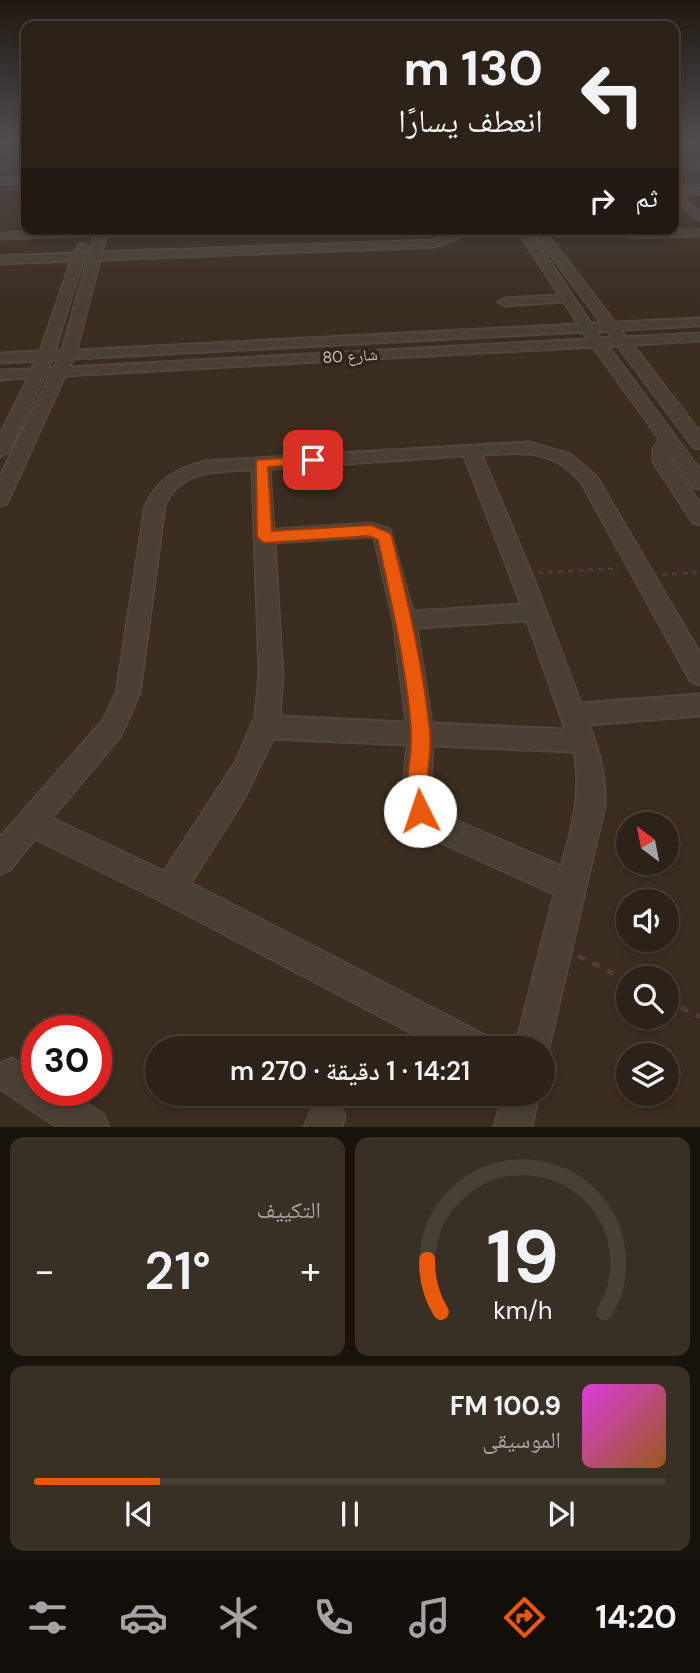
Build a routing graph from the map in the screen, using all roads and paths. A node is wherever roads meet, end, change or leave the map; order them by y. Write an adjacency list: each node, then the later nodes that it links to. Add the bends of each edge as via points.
1 (679, 199): 3 (street)
2 (679, 216): 3 (street)
3 (698, 217)
4 (21, 231): 5 (street)
5 (0, 233): 6 (street)
6 (21, 233)
7 (700, 233): 8 (street)
8 (679, 234)
9 (94, 235): 15 (street)
10 (351, 235): 14 (street)
11 (455, 235): 14 (street, via 435,243)
12 (526, 235): 17 (street)
13 (542, 235): 20 (street)
14 (354, 247): 15 (street)
15 (85, 257): 16 (street); 25 (street); 26 (street)
16 (0, 260)
17 (568, 298): 18 (street); 21 (street)
18 (505, 302)
19 (700, 322): 20 (street, شارع 80)
20 (610, 326): 21 (street, شارع 80); 24 (street)
21 (586, 327): 23 (street); 25 (street, شارع 80)
22 (700, 337): 24 (street, شارع 80)
23 (596, 341): 24 (street, شارع 80); 29 (street, شارع 80); 32 (street)
24 (620, 341): 31 (street)
25 (68, 354): 26 (street, شارع 80); 29 (street)
26 (46, 356): 27 (street, شارع 80); 28 (street)
27 (0, 358)
28 (39, 373): 29 (street, شارع 80); 30 (street, شارع 80); 34 (street)
29 (60, 373): 37 (street)
30 (0, 375)
31 (698, 439)
32 (670, 440): 36 (street); 38 (street, via 662,448 662,462)
33 (471, 450): 35 (street); 40 (street, via 529,447 570,460 590,481); 42 (street)
34 (0, 452)
35 (261, 463): 39 (street); 51 (street, via 196,469 160,492 128,693 113,729)
36 (700, 483)
37 (0, 500)
38 (700, 519)
39 (264, 537): 44 (street, via 379,532 385,537); 48 (street, via 271,676)
40 (642, 571): 41 (path); 42 (path); 45 (street)
41 (700, 572)
42 (521, 574): 43 (street)
43 (534, 611): 44 (street); 47 (street)
44 (404, 620): 49 (street)
45 (700, 675)
46 (700, 705): 47 (street)
47 (574, 715): 50 (street)
48 (265, 727): 49 (street); 54 (street, via 254,754)
49 (421, 734): 50 (street); 53 (street, via 416,798 429,823)
50 (583, 741): 53 (street, via 592,779 591,806)
51 (30, 822): 52 (street); 54 (street)
52 (0, 860)
53 (571, 886): 55 (street)
54 (170, 889): 59 (street)
55 (556, 945): 56 (path); 60 (street)
56 (616, 975)
57 (679, 1006): 58 (path)
58 (700, 1017)
59 (452, 1036)
60 (535, 1036)
61 (12, 1076): 63 (street)
62 (518, 1106): 64 (street)
63 (90, 1127)
64 (513, 1127)

